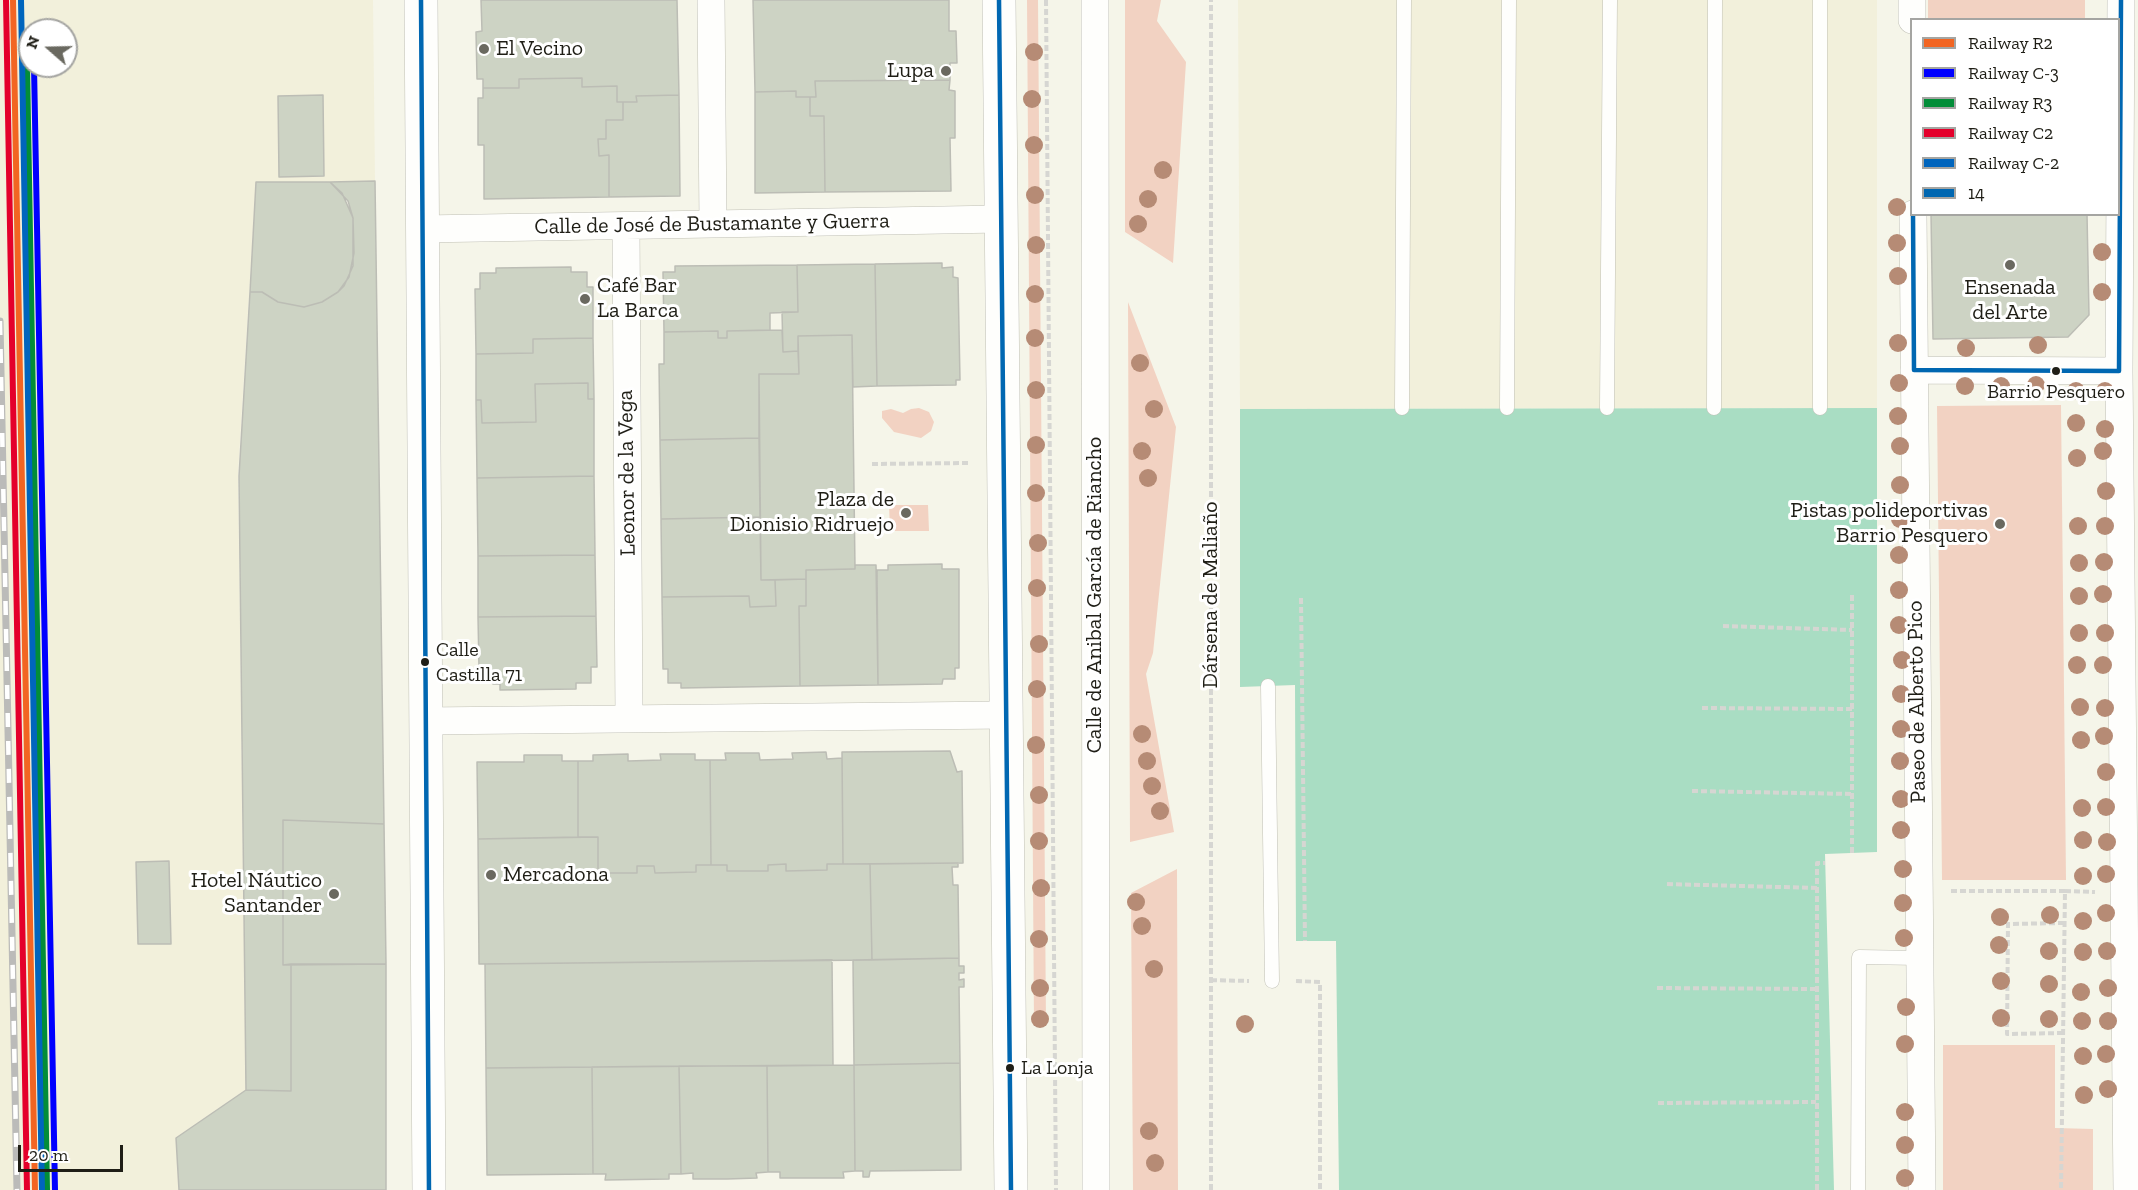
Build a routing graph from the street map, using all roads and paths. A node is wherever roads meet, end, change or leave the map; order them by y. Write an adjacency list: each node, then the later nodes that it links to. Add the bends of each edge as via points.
1 (421, 0): 20 (main road)
2 (711, 0): 18 (street)
3 (999, 0): 17 (main road)
4 (1046, 0): 63 (path)
5 (1095, 0): 64 (street, Calle de Anibal García de Riancho)
6 (1211, 0): 53 (path, Dársena de Maliaño)
7 (1404, 0): 23 (lane)
8 (1509, 0): 24 (lane)
9 (1610, 0): 25 (lane)
10 (1714, 0): 26 (lane)
11 (1820, 0): 27 (lane)
12 (1912, 0): 14 (street)
13 (2121, 0): 15 (street)
14 (1912, 18)
15 (2129, 45): 22 (street)
16 (1913, 216): 21 (street, Paseo de Alberto Pico)
17 (1001, 219): 18 (street, Calle de José de Bustamante y Guerra); 28 (main road)
18 (713, 224): 19 (street, Calle de José de Bustamante y Guerra)
19 (626, 227): 20 (street, Calle de José de Bustamante y Guerra); 38 (street, Leonor de la Vega)
20 (423, 229): 39 (main road)
21 (1914, 370): 22 (street); 47 (street, Paseo de Alberto Pico)
22 (2119, 371): 40 (street)
23 (1402, 408)
24 (1507, 408)
25 (1607, 408)
26 (1714, 408)
27 (1820, 408)
28 (1004, 463): 29 (path); 37 (main road)
29 (872, 464)
30 (1852, 592): 33 (path)
31 (1301, 598): 51 (path)
32 (1723, 626): 33 (path)
33 (1852, 630): 36 (path)
34 (1268, 686): 54 (lane)
35 (1702, 708): 36 (path)
36 (1852, 709): 42 (path)
37 (1006, 715): 38 (street); 62 (main road)
38 (629, 719): 39 (street)
39 (424, 722): 61 (main road)
40 (2131, 776): 60 (street)
41 (1692, 791): 42 (path)
42 (1852, 794): 43 (path)
43 (1852, 853)
44 (1825, 863): 46 (path, via 1816,863)
45 (1667, 884): 46 (path)
46 (1817, 888): 56 (path)
47 (1920, 890): 48 (path); 52 (street, Paseo de Alberto Pico)
48 (2066, 891): 49 (path); 50 (path)
49 (2098, 892)
50 (2065, 924): 57 (path); 57 (path, via 2008,924 2007,1034)
51 (1305, 941)
52 (1920, 958): 68 (lane, via 1859,957); 69 (street, Paseo de Alberto Pico)
53 (1211, 980): 54 (path); 65 (path, Dársena de Maliaño)
54 (1272, 981): 66 (path, via 1320,982)
55 (1657, 988): 56 (path)
56 (1816, 989): 58 (path)
57 (2063, 1034): 70 (path)
58 (1816, 1102): 59 (path); 67 (path)
59 (1658, 1103)
60 (2133, 1150): 71 (street)
61 (429, 1190)
62 (1011, 1190)
63 (1056, 1190)
64 (1096, 1190)
65 (1211, 1190)
66 (1320, 1190)
67 (1816, 1190)
68 (1858, 1190)
69 (1922, 1190)
70 (2061, 1190)
71 (2127, 1190)

